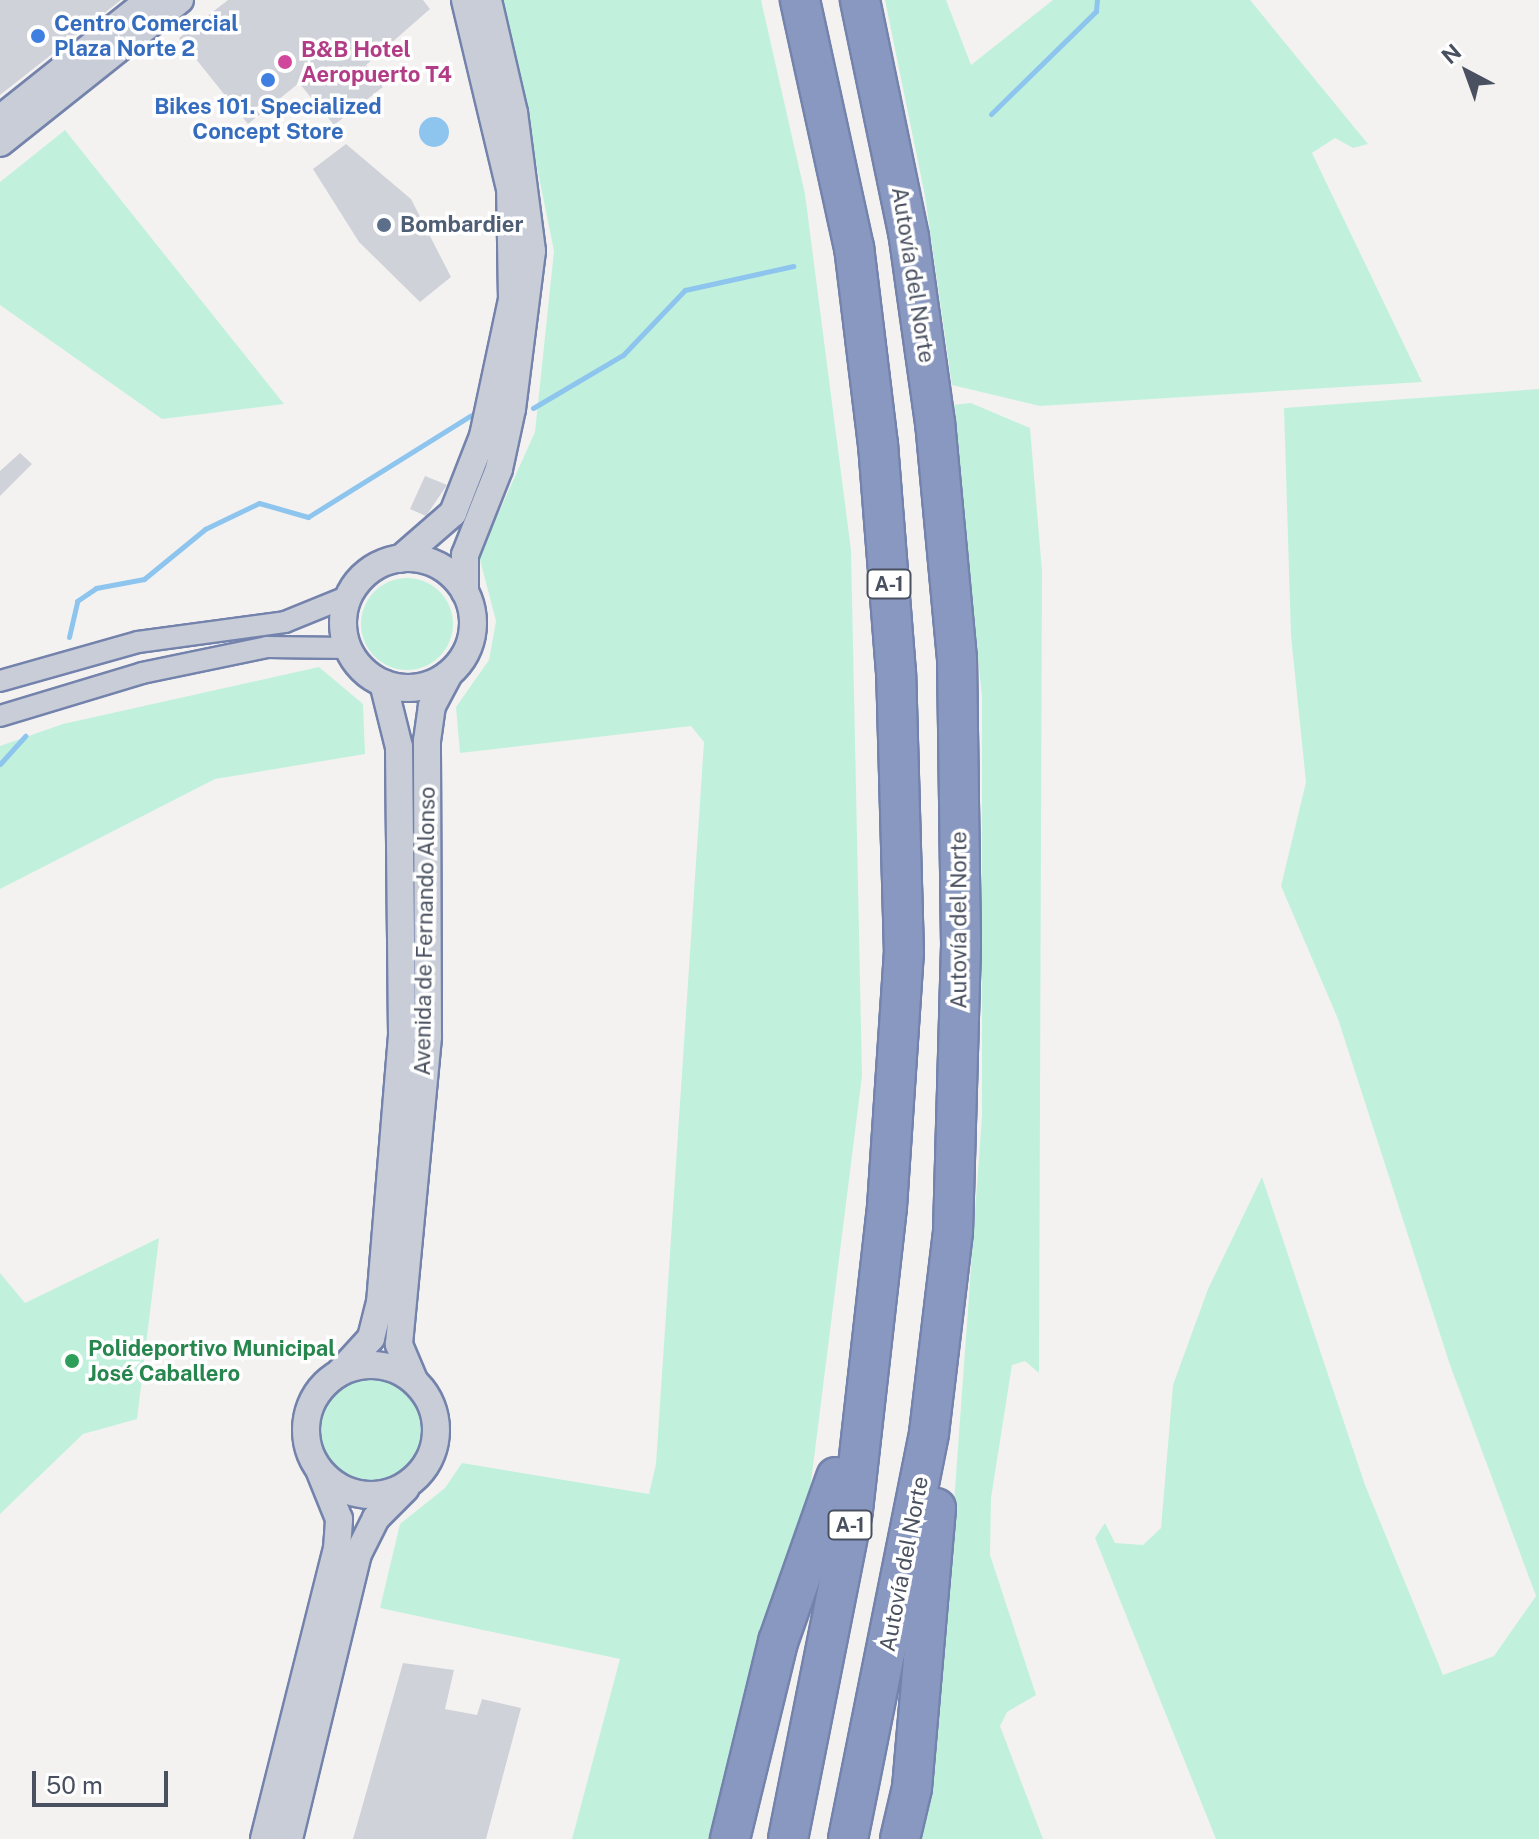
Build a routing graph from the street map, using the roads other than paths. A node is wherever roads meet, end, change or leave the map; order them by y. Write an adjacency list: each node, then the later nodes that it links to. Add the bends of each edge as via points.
1 (149, 0): 7 (street)
2 (180, 0): 8 (street)
3 (465, 0): 9 (street, via 510,189 512,299 483,436 453,513)
4 (488, 0): 10 (street, via 514,113 532,251 512,409 499,469 465,555)
5 (800, 0): 17 (highway, A-1, via 854,248 896,673 904,954)
6 (860, 0): 20 (highway, Autovía del Norte, via 909,237 957,659 961,944 953,1232)
7 (0, 119)
8 (0, 143)
9 (400, 559): 10 (street, via 438,565); 11 (street, via 361,578)
10 (465, 592): 13 (street, via 469,645)
11 (349, 596): 12 (street); 14 (street, via 285,622 138,642)
12 (348, 648): 15 (street); 16 (street, via 267,647 142,673)
13 (449, 674): 15 (street, via 410,688); 19 (street, Avenida de Fernando Alonso, via 432,706 427,741 428,1036 399,1344)
14 (0, 681)
15 (383, 683): 18 (street, Avenida de Fernando Alonso, via 399,747 402,1035 380,1303 371,1338)
16 (0, 716)
17 (887, 1207): 25 (highway, via 859,1315 834,1498 778,1642); 26 (highway, A-1, via 853,1510)
18 (340, 1372): 19 (street, via 379,1365); 21 (street, via 308,1414 307,1444)
19 (414, 1380): 22 (street, via 433,1406 436,1439)
20 (929, 1433): 27 (highway, Autovía del Norte); 28 (highway, via 937,1501 912,1788)
21 (320, 1472): 22 (street, via 354,1494 394,1492); 23 (street, via 339,1519 337,1549)
22 (411, 1482): 24 (street, via 376,1518 358,1554)
23 (264, 1839)
24 (289, 1839)
25 (730, 1839)
26 (788, 1839)
27 (848, 1839)
28 (900, 1839)

